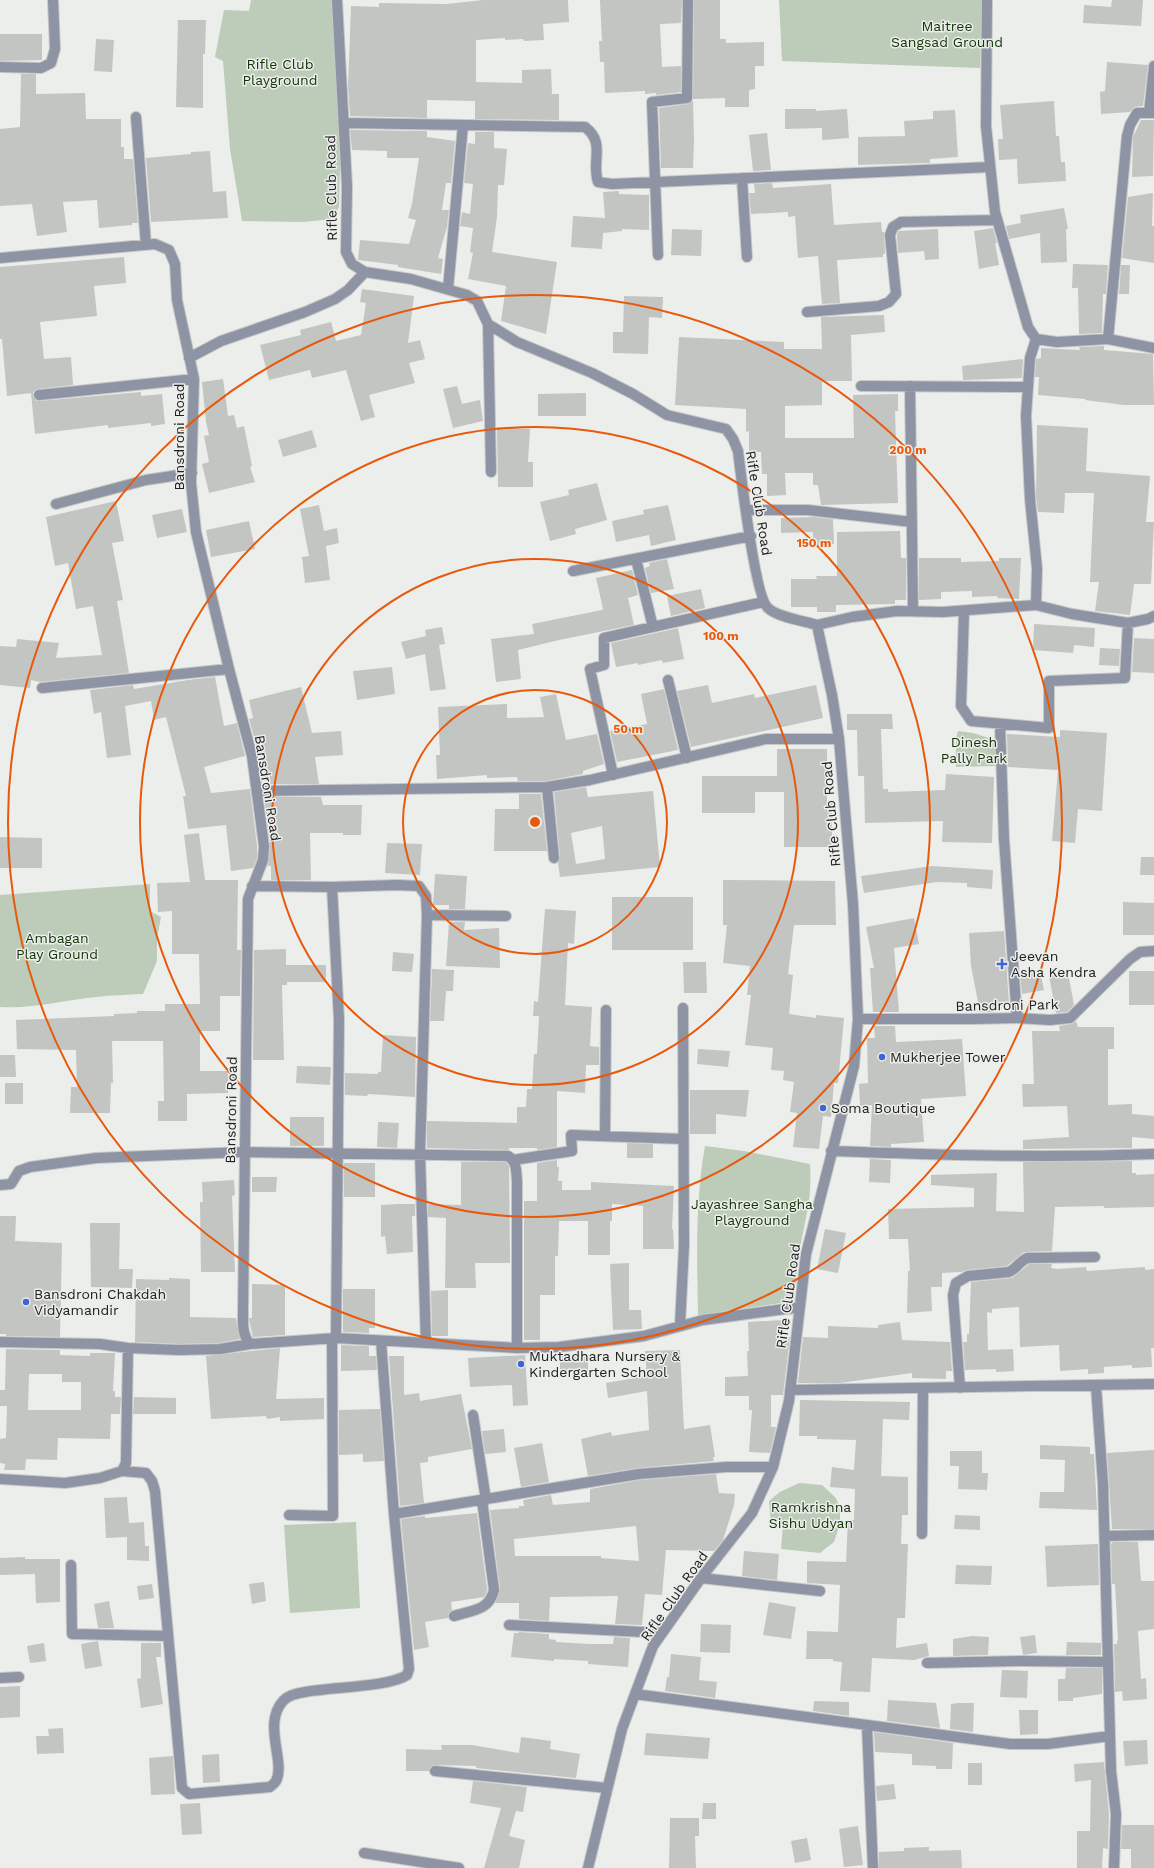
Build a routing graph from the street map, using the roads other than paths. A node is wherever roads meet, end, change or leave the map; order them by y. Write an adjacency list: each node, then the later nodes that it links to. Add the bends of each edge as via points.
1 (53, 0): 6 (street, via 55,48 51,63 41,68)
2 (337, 0): 9 (street, Rifle Club Road)
3 (688, 0): 13 (street, via 687,98 652,102)
4 (987, 0): 11 (street, via 986,126)
5 (1154, 66): 7 (street)
6 (0, 67)
7 (1152, 113): 24 (street, via 1137,113 1127,136)
8 (136, 117): 15 (street)
9 (344, 123): 10 (street); 19 (street, Rifle Club Road, via 347,186 346,252 352,264)
10 (463, 125): 13 (street, via 585,127 593,133 597,145 594,172 598,182); 20 (street)
11 (990, 167): 12 (street); 14 (street)
12 (742, 178): 13 (street); 17 (street)
13 (654, 182): 16 (street)
14 (997, 220): 21 (street, via 901,222 893,227 890,235 896,294 889,302 879,306); 23 (street, via 1028,327)
15 (146, 245): 18 (street); 26 (street, Bansdroni Road, via 155,244 169,250 175,264 177,300)
16 (658, 255)
17 (747, 257)
18 (0, 258)
19 (365, 272): 20 (street); 26 (street, via 348,290 335,299 221,341)
20 (448, 288): 22 (street, via 477,302)
21 (807, 312)
22 (488, 324): 32 (street); 35 (street, Rifle Club Road, via 517,342 633,394 667,416 726,430 738,451)
23 (1036, 339): 24 (street, via 1057,342); 30 (street, via 1030,358)
24 (1108, 339): 25 (street)
25 (1154, 348)
26 (189, 358): 27 (street, Bansdroni Road)
27 (194, 379): 31 (street); 33 (street, Bansdroni Road)
28 (861, 386): 29 (street)
29 (910, 386): 30 (street); 36 (street)
30 (1027, 387): 41 (street, via 1030,499 1038,568)
31 (39, 395)
32 (491, 472)
33 (192, 473): 34 (street, via 146,480); 48 (street, Bansdroni Road, via 196,532)
34 (56, 504)
35 (747, 510): 36 (street, via 808,510); 37 (street, Rifle Club Road)
36 (912, 522): 42 (street)
37 (750, 536): 38 (street); 40 (street, Rifle Club Road)
38 (636, 558): 39 (street); 47 (street)
39 (573, 571)
40 (763, 602): 46 (street, via 769,609 780,614); 47 (street)
41 (1036, 604): 43 (street); 45 (street, via 1072,614)
42 (913, 611): 43 (street); 46 (street, via 852,617)
43 (964, 611): 51 (street, via 961,706 972,720)
44 (1154, 616): 45 (street)
45 (1128, 623): 51 (street, via 1126,678 1049,680 1048,728)
46 (817, 625): 52 (street, Rifle Club Road)
47 (653, 627): 54 (street, via 604,638 604,665 590,669)
48 (229, 669): 50 (street); 56 (street, Bansdroni Road, via 252,756)
49 (668, 680): 53 (street)
50 (42, 688)
51 (1000, 724): 65 (street, via 1004,840)
52 (839, 739): 53 (street, via 766,739); 66 (street, Rifle Club Road, via 853,904)
53 (687, 758): 54 (street)
54 (614, 775): 55 (street)
55 (547, 787): 56 (street); 57 (street)
56 (257, 791): 58 (street, Bansdroni Road, via 264,846 263,860)
57 (554, 858)
58 (252, 886): 59 (street); 70 (street, Bansdroni Road, via 248,899)
59 (332, 887): 60 (street, via 419,886 426,896); 71 (street, via 339,1020)
60 (427, 915): 61 (street); 72 (street)
61 (506, 916)
62 (1154, 951): 65 (street, Bansdroni Park, via 1140,952 1130,959 1070,1018)
63 (682, 1008): 68 (street)
64 (606, 1010): 67 (street)
65 (1017, 1018): 66 (street, Bansdroni Park)
66 (858, 1019): 69 (street, Rifle Club Road, via 854,1066)
67 (605, 1136): 68 (street); 74 (street, via 571,1135 572,1151)
68 (683, 1139): 78 (street, via 684,1245)
69 (831, 1151): 73 (street, via 1065,1157); 77 (street, Rifle Club Road, via 806,1254)
70 (244, 1152): 71 (street); 75 (street, via 96,1158 46,1164 23,1169 11,1184); 83 (street, Bansdroni Road, via 243,1312 244,1332)
71 (337, 1154): 72 (street); 79 (street)
72 (420, 1154): 74 (street, via 508,1156); 82 (street)
73 (1154, 1154)
74 (513, 1160): 85 (street, via 516,1165 517,1181)
75 (0, 1185)
76 (1095, 1257): 89 (street, via 1027,1258 1008,1272 968,1276 956,1283 953,1294)
77 (800, 1308): 78 (street, via 704,1320); 90 (street, Rifle Club Road)
78 (680, 1326): 85 (street, via 644,1336 559,1347)
79 (334, 1338): 80 (street); 83 (street); 97 (street, via 333,1516)
80 (381, 1341): 82 (street); 96 (street)
81 (0, 1342): 84 (street, via 100,1344)
82 (426, 1343): 85 (street)
83 (250, 1344): 84 (street, via 214,1349)
84 (128, 1348): 93 (street, via 126,1463)
85 (517, 1348)
86 (1154, 1384): 87 (street)
87 (1096, 1386): 89 (street); 100 (street)
88 (923, 1388): 89 (street); 90 (street); 98 (street)
89 (960, 1388)
90 (790, 1390): 92 (street, Rifle Club Road)
91 (473, 1415): 95 (street)
92 (772, 1468): 95 (street, via 726,1467 639,1474); 102 (street, Rifle Club Road, via 752,1513)
93 (122, 1471): 94 (street, via 100,1478 65,1483); 107 (street, via 146,1474 152,1481)
94 (0, 1479)
95 (484, 1500): 96 (street); 104 (street, via 494,1590 492,1599 485,1607)
96 (394, 1514): 107 (street, via 409,1658 407,1675 392,1682 322,1688 284,1699 277,1708 274,1721 278,1772 276,1781 270,1787 189,1794 182,1788)
97 (289, 1515)
98 (922, 1534)
99 (1154, 1535): 100 (street)
100 (1105, 1536): 108 (street)
101 (71, 1565): 107 (street, via 72,1634)
102 (701, 1578): 103 (street); 106 (street, Rifle Club Road)
103 (820, 1591)
104 (454, 1616)
105 (509, 1626): 106 (street)
106 (662, 1634): 112 (street, Rifle Club Road, via 653,1646)
107 (168, 1636)
108 (1108, 1662): 109 (street); 114 (street)
109 (927, 1664)
110 (19, 1677): 111 (street)
111 (0, 1678)
112 (635, 1694): 113 (street); 116 (street, Rifle Club Road, via 622,1729)
113 (867, 1726): 114 (street, via 1010,1744 1048,1744); 120 (street)
114 (1110, 1736): 121 (street, via 1116,1814)
115 (435, 1771): 116 (street)
116 (607, 1788): 119 (street, Rifle Club Road)
117 (364, 1853): 118 (street)
118 (459, 1868)
119 (588, 1868)
120 (873, 1868)
121 (1114, 1868)

